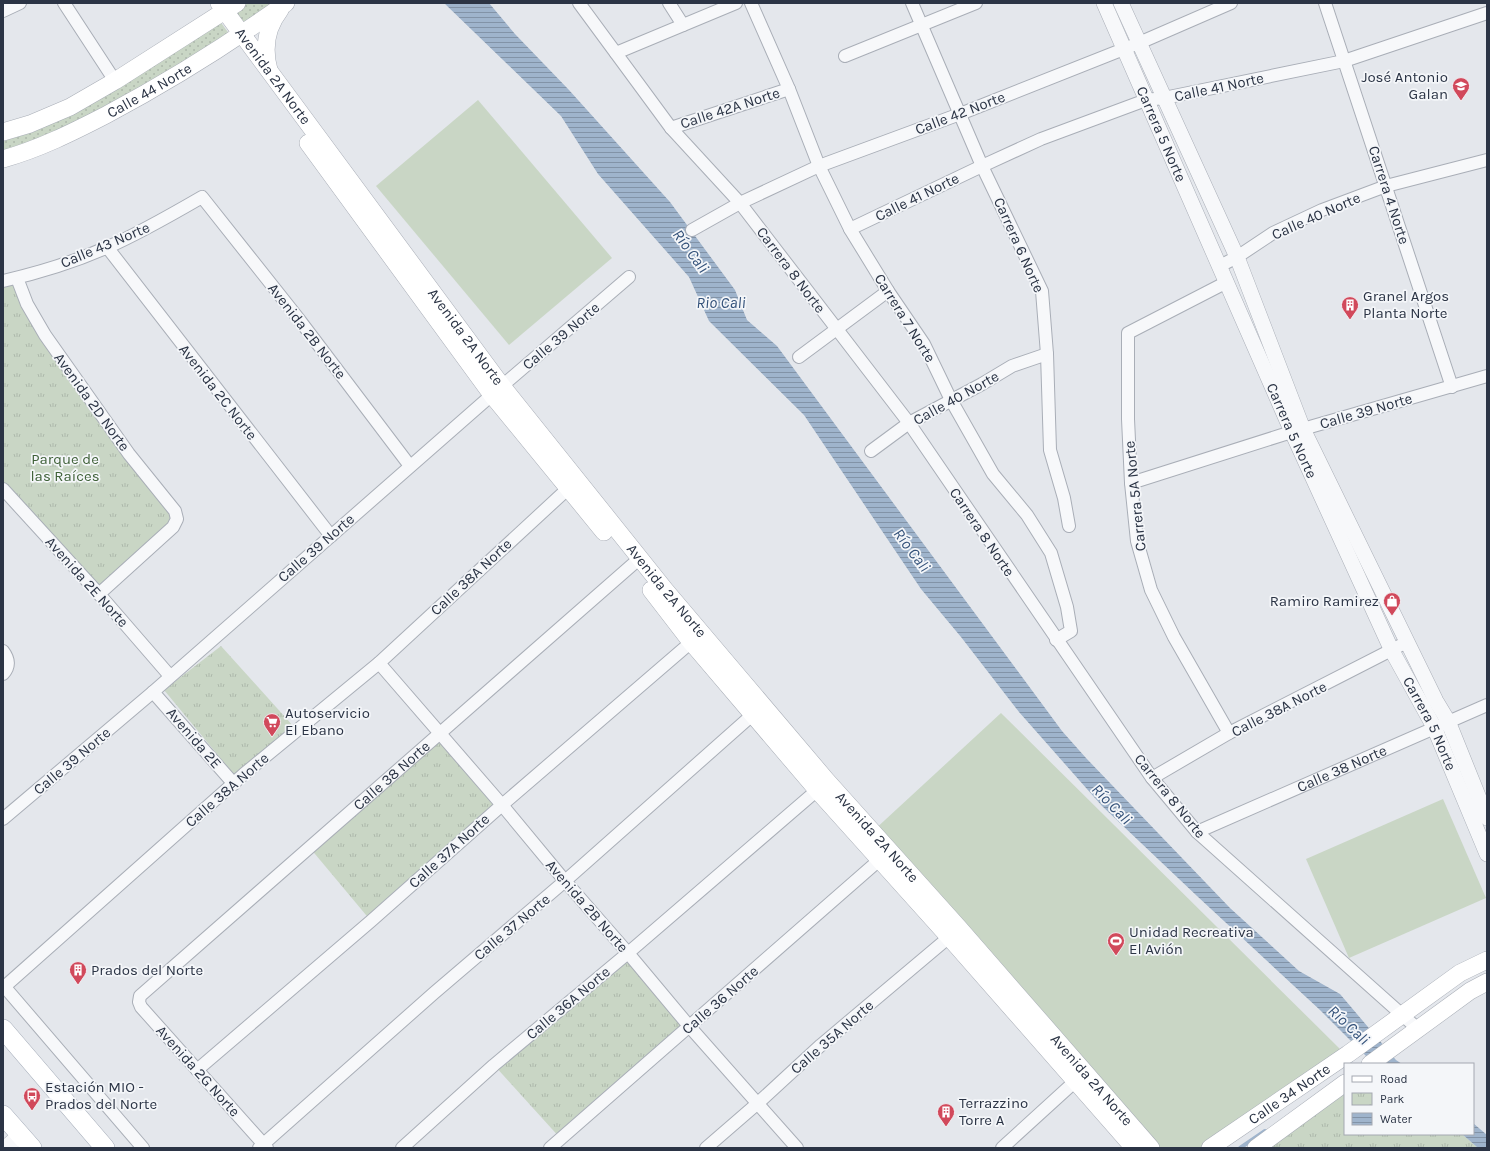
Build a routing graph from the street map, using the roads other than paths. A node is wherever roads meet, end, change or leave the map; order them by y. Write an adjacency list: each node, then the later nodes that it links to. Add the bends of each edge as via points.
1 (20, 3): 15 (street)
2 (64, 3): 26 (street)
3 (579, 3): 22 (street, Carrera 8 Norte)
4 (669, 3): 17 (street)
5 (736, 3): 17 (street)
6 (751, 3): 27 (street, Carrera 7 Norte)
7 (912, 3): 18 (street, Carrera 6 Norte)
8 (976, 3): 18 (street)
9 (1104, 3): 21 (street, Carrera 5 Norte)
10 (1122, 3): 20 (street, Carrera 5 Norte)
11 (1231, 3): 20 (street, Calle 42 Norte)
12 (1325, 3): 24 (street, Carrera 4 Norte)
13 (285, 4): 19 (main road, Calle 44 Norte); 25 (main road, via 275,16 266,40)
14 (221, 7): 19 (main road, Avenida 2A Norte); 26 (main road, Calle 44 Norte)
15 (3, 11)
16 (1487, 14): 24 (street, Calle 41 Norte)
17 (683, 25): 22 (street)
18 (921, 25): 23 (street); 30 (street, Carrera 6 Norte)
19 (237, 37): 25 (main road, Avenida 2A Norte); 33 (main road, Calle 44 Norte, via 142,95 88,124 36,148); 55 (main road, Avenida 2A Norte)
20 (1139, 43): 21 (street, Calle 42 Norte); 28 (street, Carrera 5 Norte)
21 (1123, 48): 29 (street, Carrera 5 Norte); 30 (street, Calle 42 Norte)
22 (616, 53): 31 (street, Carrera 8 Norte)
23 (845, 56)
24 (1344, 61): 28 (street, Calle 41 Norte); 37 (street, Carrera 4 Norte)
25 (270, 72): 55 (main road, Avenida 2A Norte)
26 (115, 81): 32 (main road, Calle 44 Norte, via 70,107)
27 (789, 89): 31 (street, Calle 42A Norte); 35 (street, Carrera 7 Norte)
28 (1164, 98): 29 (street, Calle 41 Norte); 43 (street, Carrera 5 Norte)
29 (1146, 100): 36 (street, Calle 41 Norte, via 1041,139); 44 (street, Carrera 5 Norte)
30 (960, 114): 35 (street, Calle 42 Norte); 36 (street, Carrera 6 Norte)
31 (671, 128): 39 (street, Carrera 8 Norte)
32 (3, 132)
33 (3, 159)
34 (1487, 160): 37 (street, Calle 40 Norte)
35 (819, 166): 39 (street, Calle 42 Norte); 40 (street, Carrera 7 Norte)
36 (982, 166): 40 (street, Calle 41 Norte); 51 (street, Carrera 6 Norte, via 1042,291)
37 (1386, 186): 43 (street, Calle 40 Norte, via 1322,210 1273,234); 54 (street, Carrera 4 Norte)
38 (202, 197): 42 (street, Calle 43 Norte, via 155,224); 60 (street, Avenida 2B Norte)
39 (740, 203): 41 (street, Calle 42 Norte); 50 (street, Carrera 8 Norte)
40 (850, 229): 49 (street, Carrera 7 Norte)
41 (692, 230)
42 (107, 247): 46 (street, Calle 43 Norte); 65 (street, Avenida 2C Norte)
43 (1237, 257): 44 (street, Calle 40 Norte); 58 (street, Carrera 5 Norte)
44 (1220, 266): 48 (street, Carrera 5 Norte)
45 (629, 277): 55 (street, Calle 39 Norte)
46 (17, 278): 47 (street, Calle 43 Norte); 67 (street, Avenida 2D Norte, via 27,304 45,335 130,454 175,511 177,519 173,527)
47 (3, 281)
48 (1227, 282): 58 (street, Carrera 5 Norte); 61 (street, Carrera 5A Norte, via 1128,333)
49 (888, 291): 50 (street); 56 (street, Carrera 7 Norte, via 924,344)
50 (836, 330): 52 (street); 57 (street, Carrera 8 Norte)
51 (1047, 354): 56 (street, Calle 40 Norte, via 1012,366); 64 (street, Carrera 6 Norte, via 1050,450 1064,498)
52 (799, 357)
53 (1487, 376): 54 (street, Calle 39 Norte)
54 (1452, 387): 58 (street, Calle 39 Norte)
55 (497, 390): 60 (street, Calle 39 Norte); 62 (main road, Avenida 2A Norte)
56 (951, 400): 57 (street, Calle 40 Norte); 69 (street, Carrera 7 Norte, via 993,474 1026,515 1051,553 1071,630)
57 (909, 423): 59 (street, Calle 40 Norte); 69 (street, Carrera 8 Norte)
58 (1298, 431): 61 (street, Calle 39 Norte); 70 (street, Carrera 5 Norte); 71 (street, Carrera 5 Norte)
59 (871, 452)
60 (410, 466): 65 (street, Calle 39 Norte)
61 (1131, 483): 81 (street, Carrera 5A Norte, via 1137,541 1151,590 1174,637)
62 (572, 484): 66 (main road, Avenida 2A Norte); 73 (street, Calle 38A Norte)
63 (3, 489): 67 (street, Avenida 2E Norte)
64 (1068, 526)
65 (331, 536): 75 (street, Calle 39 Norte)
66 (636, 562): 68 (main road, Avenida 2A Norte); 82 (street, Calle 38 Norte)
67 (99, 594): 75 (street, Avenida 2E Norte)
68 (697, 638): 78 (main road, Avenida 2A Norte); 86 (street, Calle 37A Norte)
69 (1056, 640): 83 (street, Carrera 8 Norte)
70 (1407, 642): 71 (street, Calle 38A Norte); 79 (street, Carrera 5 Norte)
71 (1392, 651): 80 (street, Carrera 5 Norte); 81 (street, Calle 38A Norte)
72 (6, 656): 74 (street, via 8,666)
73 (379, 663): 82 (street, Avenida 2B Norte); 84 (street, Calle 38A Norte)
74 (3, 674)
75 (170, 676): 76 (street, Calle 39 Norte)
76 (154, 692): 84 (street, Avenida 2E); 88 (street, Calle 39 Norte)
77 (1487, 705): 79 (street, Calle 38 Norte)
78 (758, 710): 85 (main road, Avenida 2A Norte); 92 (street, Calle 37 Norte)
79 (1448, 721): 80 (street, Calle 38 Norte); 87 (street, Carrera 5 Norte)
80 (1434, 727): 89 (street, Calle 38 Norte); 90 (street, Carrera 5 Norte)
81 (1230, 733): 83 (street, Calle 38A Norte)
82 (440, 734): 86 (street, Avenida 2B Norte); 98 (street, Calle 38 Norte)
83 (1152, 778): 89 (street, Carrera 8 Norte)
84 (234, 784): 97 (street, Calle 38A Norte)
85 (822, 785): 91 (main road, Avenida 2A Norte); 94 (street, Calle 36A Norte)
86 (502, 805): 92 (street, Avenida 2B Norte); 104 (street, Calle 37A Norte)
87 (1487, 818)
88 (3, 819)
89 (1197, 832): 99 (street, Carrera 8 Norte, via 1347,967)
90 (1487, 854)
91 (884, 855): 93 (main road, Avenida 2A Norte); 100 (street, Calle 36 Norte)
92 (565, 881): 94 (street, Avenida 2B Norte); 110 (street, Calle 37 Norte, via 434,993)
93 (954, 932): 105 (main road, Avenida 2A Norte); 107 (street, Calle 35A Norte, via 821,1045)
94 (628, 953): 100 (street, Avenida 2B Norte); 114 (street, Calle 36A Norte, via 494,1065)
95 (1487, 960): 99 (main road, Calle 34 Norte, via 1460,973)
96 (1487, 982): 102 (main road, via 1470,991)
97 (4, 987): 113 (street)
98 (144, 992): 104 (street, Avenida 2G Norte, via 140,996 141,1007)
99 (1397, 1019): 102 (street, Carrera 8 Norte); 121 (main road, Calle 34 Norte)
100 (689, 1026): 107 (street, Avenida 2B Norte); 115 (street, Calle 36 Norte)
101 (3, 1029): 112 (main road)
102 (1412, 1033): 103 (main road)
103 (1371, 1063)
104 (197, 1070): 110 (street, Avenida 2G Norte)
105 (1080, 1076): 118 (street); 119 (main road, Avenida 2A Norte); 120 (main road, Avenida 2A Norte)
106 (1344, 1084): 122 (main road, Calle 34 Norte)
107 (758, 1103): 116 (street, Calle 35A Norte); 117 (street, Avenida 2B Norte)
108 (3, 1115): 109 (main road)
109 (26, 1142): 111 (street)
110 (263, 1147)
111 (6, 1148)
112 (105, 1148)
113 (143, 1148)
114 (402, 1148)
115 (550, 1148)
116 (706, 1148)
117 (797, 1148)
118 (1002, 1148)
119 (1134, 1148)
120 (1151, 1148)
121 (1210, 1148)
122 (1256, 1148)

